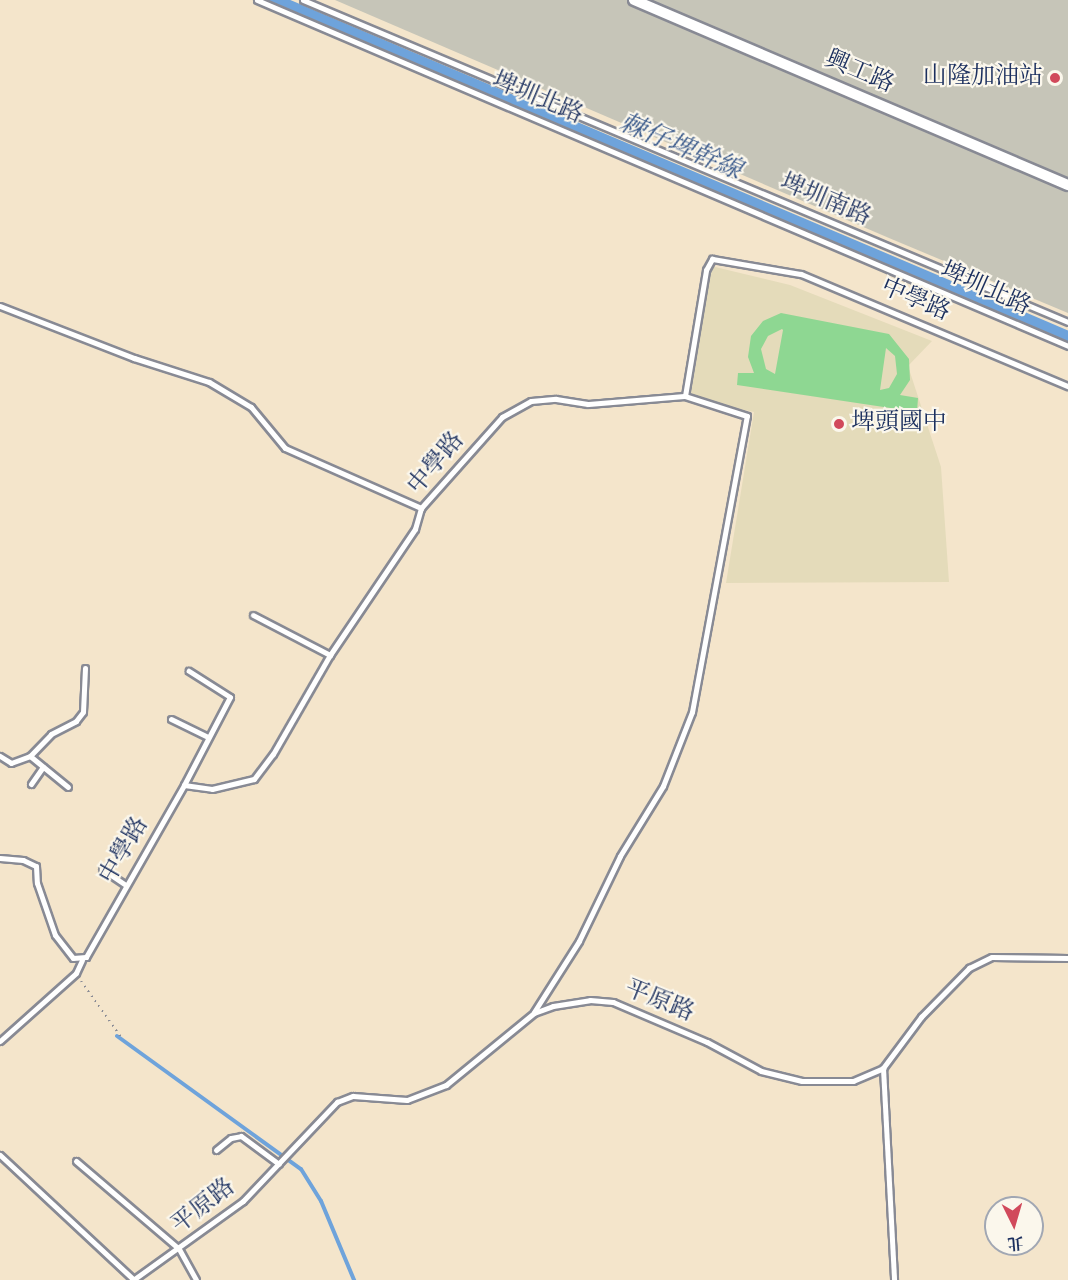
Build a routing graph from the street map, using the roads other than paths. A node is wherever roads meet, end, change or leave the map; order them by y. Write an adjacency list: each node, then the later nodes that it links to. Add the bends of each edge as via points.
1 (257, 0): 7 (lane, 埤圳北路)
2 (303, 0): 6 (lane, 埤圳南路)
3 (634, 0): 4 (street, 興工路)
4 (1068, 185)
5 (0, 306): 10 (lane, via 134,358 209,382 251,407 285,448)
6 (1068, 322)
7 (1068, 346)
8 (1068, 386): 9 (lane, 中學路, via 801,274 712,259 706,270)
9 (685, 396): 10 (lane, 中學路, via 588,404 556,399 531,401 502,417); 28 (lane, via 747,416 692,712 663,786 620,856 579,941)
10 (421, 508): 12 (lane, 中學路, via 415,529)
11 (253, 615): 12 (lane)
12 (330, 655): 21 (lane, 中學路, via 273,754 254,779 212,789)
13 (85, 668): 18 (lane, via 83,712 76,721 37,745)
14 (189, 671): 16 (lane, via 230,698)
15 (171, 719): 16 (lane)
16 (208, 736): 21 (lane)
17 (0, 756): 18 (lane, via 11,763)
18 (30, 756): 19 (lane)
19 (43, 767): 20 (lane); 22 (lane)
20 (31, 784)
21 (184, 785): 25 (lane, 中學路)
22 (68, 787)
23 (0, 858): 27 (lane, via 23,860 36,866 37,883 55,935 73,958)
24 (102, 869): 25 (lane)
25 (126, 885): 27 (lane, 中學路)
26 (1068, 958): 30 (lane, 平原路, via 992,957 969,968 921,1017)
27 (81, 960): 29 (lane, 中學路, via 76,974)
28 (534, 1013): 30 (lane, 平原路, via 590,1000 613,1002 697,1037 761,1071 802,1081 853,1081); 34 (lane, 平原路, via 446,1085 407,1100 353,1096 337,1102)
29 (0, 1041)
30 (883, 1068): 38 (lane)
31 (216, 1150): 34 (lane, via 231,1138 241,1136)
32 (0, 1155): 36 (lane)
33 (76, 1161): 35 (lane)
34 (279, 1164): 35 (lane, 平原路, via 243,1201)
35 (179, 1249): 36 (lane, 平原路); 37 (lane)
36 (133, 1280)
37 (196, 1280)
38 (894, 1280)

